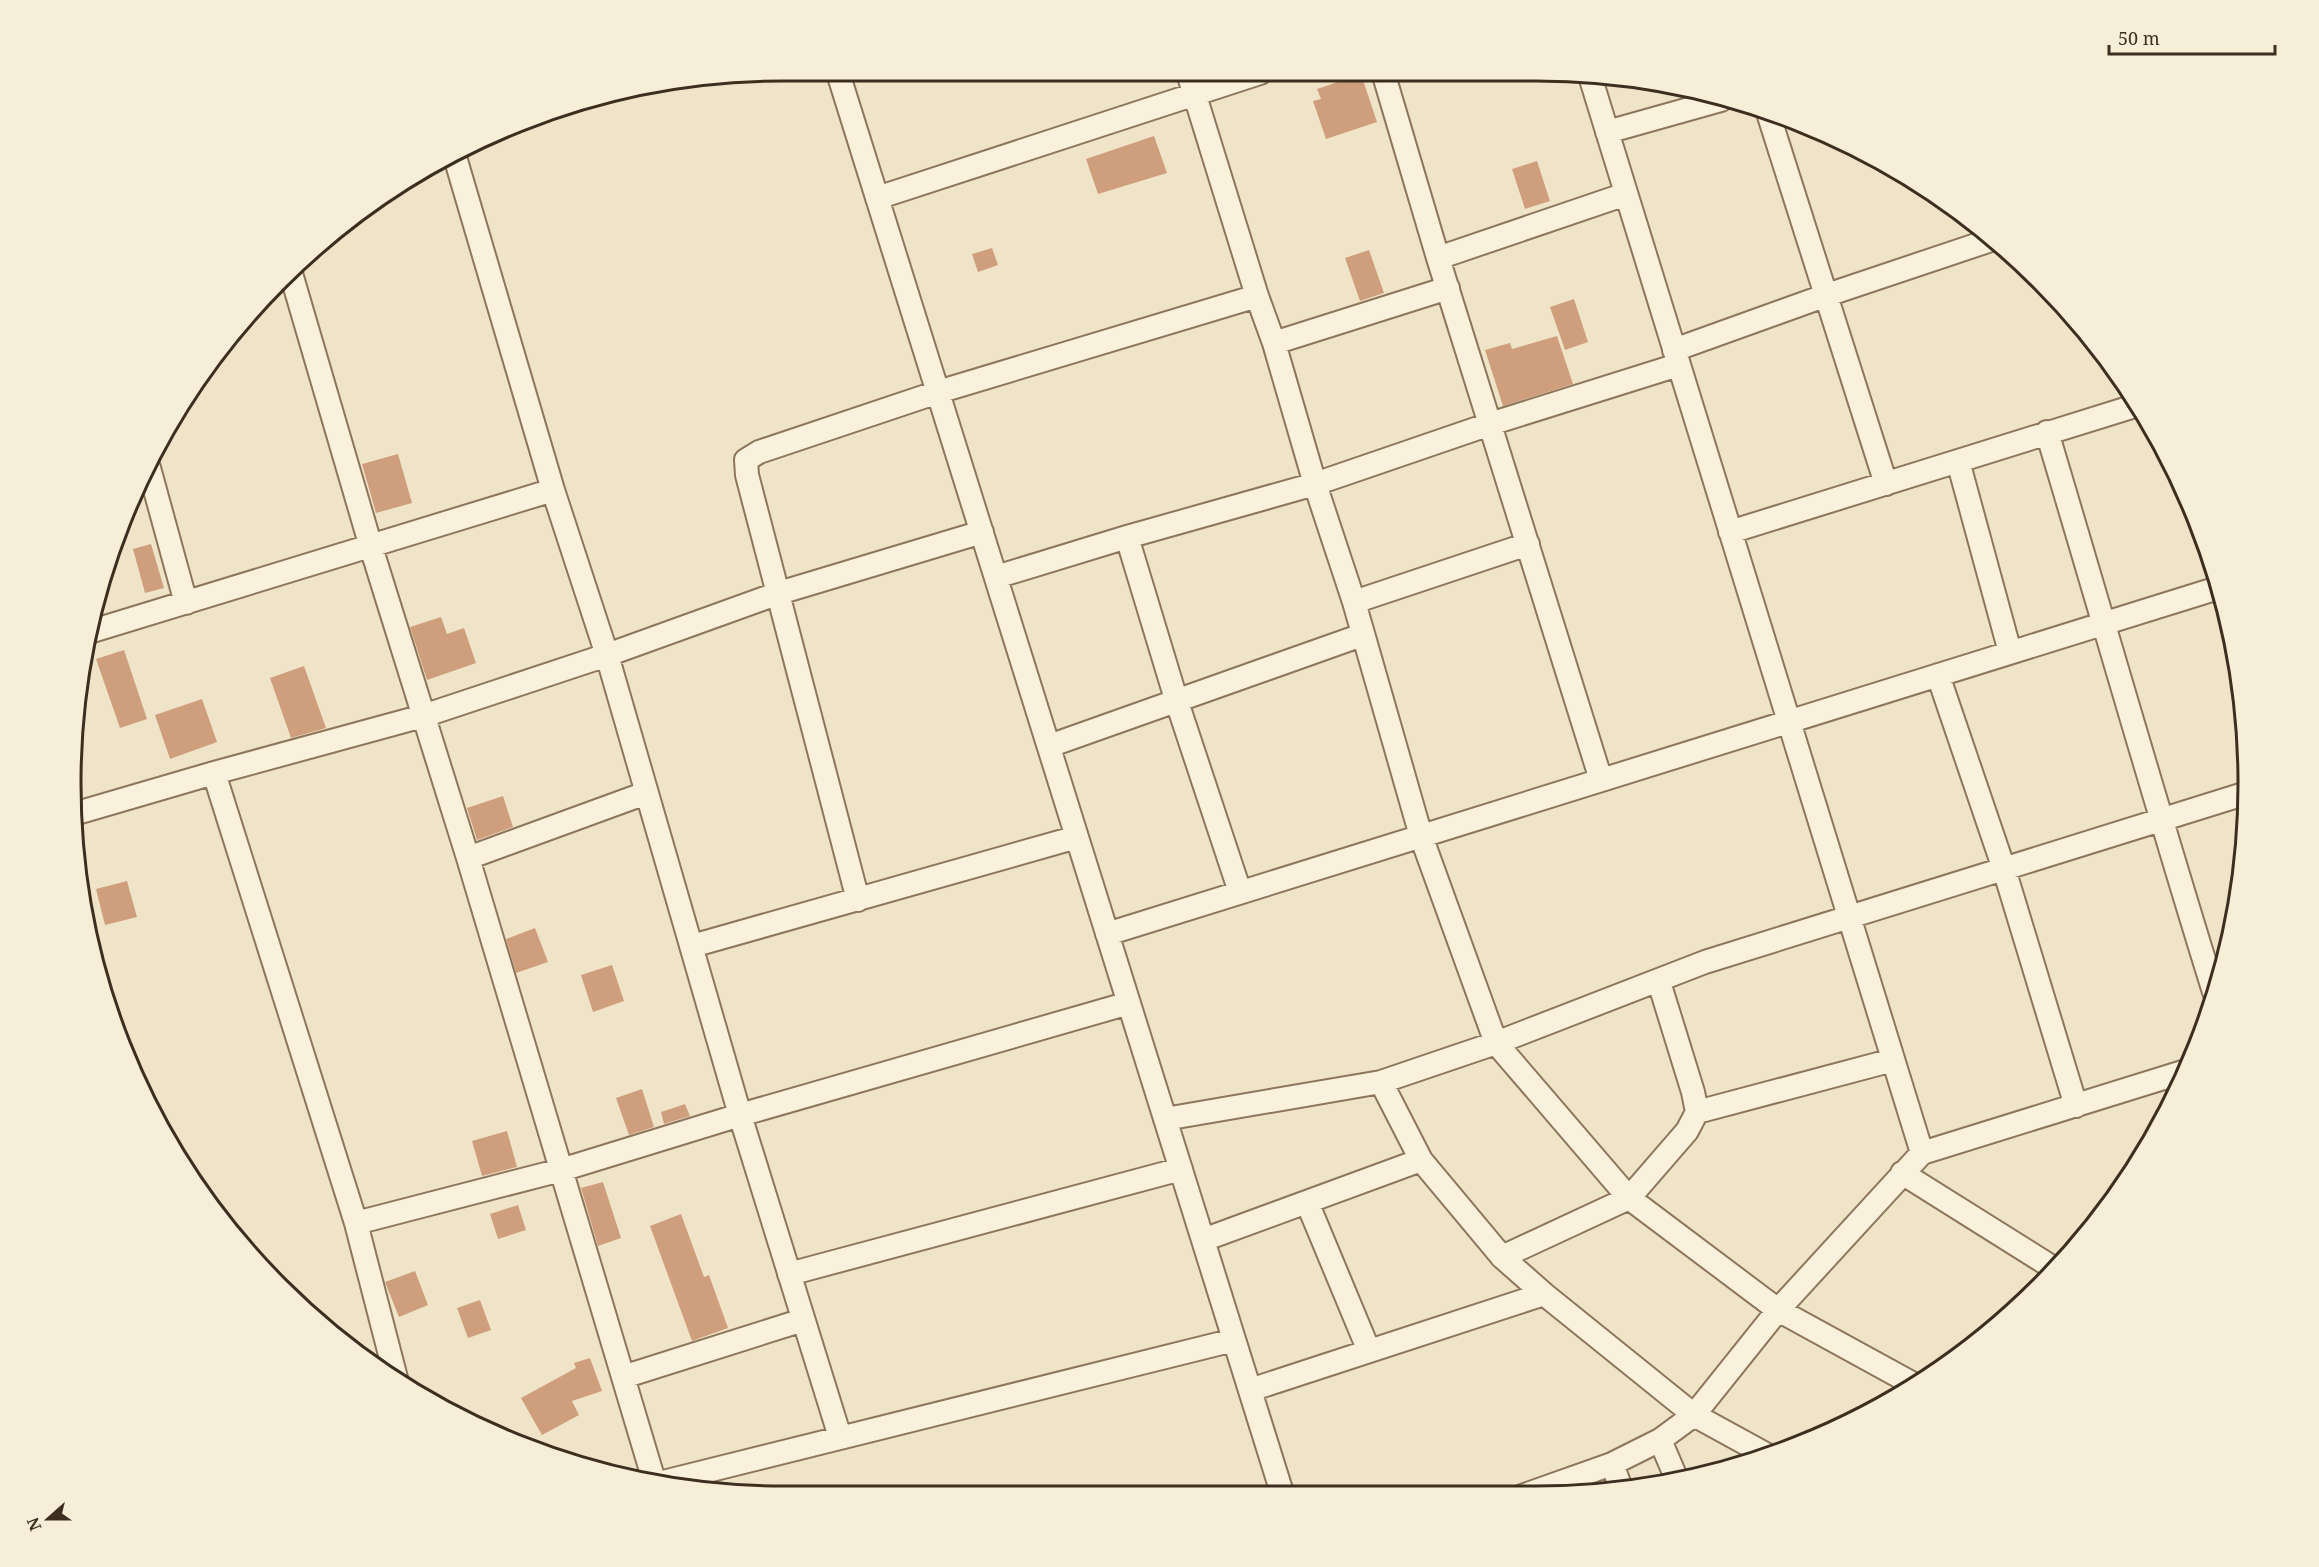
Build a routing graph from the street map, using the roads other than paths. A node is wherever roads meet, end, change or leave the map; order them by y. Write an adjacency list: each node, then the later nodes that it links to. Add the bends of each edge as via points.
1 (841, 81): 11 (street)
2 (1208, 81): 4 (street)
3 (1386, 81): 13 (street)
4 (1191, 84): 11 (street); 17 (street)
5 (1592, 84): 8 (street)
6 (1710, 103): 8 (street)
7 (1770, 121): 16 (street)
8 (1607, 132): 10 (street)
9 (456, 162): 28 (street)
10 (1626, 194): 13 (street); 19 (street)
11 (877, 198): 20 (street)
12 (1984, 243): 16 (street)
13 (1438, 258): 15 (street)
14 (293, 281): 33 (street)
15 (1448, 288): 18 (street); 22 (street)
16 (1827, 295): 19 (street); 27 (street)
17 (1257, 296): 18 (street); 20 (street)
18 (1274, 343): 26 (street)
19 (1676, 357): 22 (street); 30 (street)
20 (938, 392): 29 (street); 36 (street, via 759,452 746,460)
21 (2129, 408): 23 (street)
22 (1490, 423): 26 (street); 32 (street)
23 (2047, 432): 24 (street); 39 (street)
24 (1958, 461): 27 (street); 42 (street)
25 (151, 477): 38 (street)
26 (1315, 484): 31 (street); 37 (street)
27 (1886, 484): 30 (street)
28 (553, 490): 33 (street); 43 (street)
29 (982, 532): 34 (street); 36 (street)
30 (1730, 532): 47 (street)
31 (1127, 537): 34 (street); 45 (street)
32 (1528, 544): 37 (street); 50 (street)
33 (371, 547): 38 (street); 46 (street)
34 (996, 578): 48 (street)
35 (2211, 590): 39 (street)
36 (779, 593): 43 (street); 60 (street)
37 (1354, 602): 41 (street)
38 (186, 603): 40 (street)
39 (2104, 622): 42 (street); 54 (street)
40 (98, 629)
41 (1362, 635): 45 (street); 55 (street)
42 (2010, 652): 44 (street)
43 (607, 655): 46 (street); 51 (street)
44 (1938, 675): 47 (street); 58 (street)
45 (1176, 699): 48 (street); 59 (street)
46 (423, 716): 49 (street); 57 (street)
47 (1789, 721): 50 (street); 61 (street)
48 (1049, 746): 56 (street)
49 (214, 773): 53 (street); 82 (street)
50 (1601, 780): 55 (street)
51 (646, 793): 57 (street); 63 (street)
52 (2237, 796): 54 (street)
53 (82, 811)
54 (2160, 821): 58 (street); 64 (street)
55 (1421, 836): 59 (street); 67 (street)
56 (1077, 837): 60 (street); 62 (street)
57 (468, 858): 78 (street)
58 (2004, 869): 61 (street); 71 (street)
59 (1240, 892): 62 (street)
60 (858, 900): 63 (street)
61 (1849, 918): 65 (street, via 1706,962); 68 (street)
62 (1107, 934): 66 (street)
63 (692, 946): 73 (street)
64 (2210, 979)
65 (1659, 981): 67 (street); 72 (street)
66 (1129, 1003): 73 (street); 74 (street)
67 (1496, 1043): 70 (street); 80 (street)
68 (1893, 1060): 72 (street); 75 (street)
69 (2175, 1075): 71 (street)
70 (1380, 1082): 74 (street); 76 (street)
71 (2076, 1106): 75 (street)
72 (1696, 1112): 80 (street, via 1687,1131)
73 (740, 1115): 78 (street); 86 (street)
74 (1165, 1119): 77 (street)
75 (1922, 1154): 79 (street)
76 (1421, 1160): 81 (street); 84 (street)
77 (1181, 1169): 83 (street); 86 (street)
78 (561, 1170): 82 (street); 93 (street)
79 (1902, 1173): 85 (street); 88 (street)
80 (1629, 1198): 84 (street); 88 (street)
81 (1307, 1202): 83 (street); 91 (street)
82 (356, 1223): 92 (street)
83 (1203, 1240): 90 (street)
84 (1502, 1257): 87 (street)
85 (2047, 1264)
86 (789, 1274): 89 (street)
87 (1544, 1294): 91 (street); 96 (street)
88 (1778, 1310): 94 (street); 96 (street)
89 (803, 1320): 93 (street); 97 (street)
90 (1234, 1340): 95 (street); 97 (street)
91 (1369, 1351): 95 (street)
92 (393, 1368)
93 (623, 1377): 102 (street)
94 (1906, 1380)
95 (1250, 1390): 106 (street)
96 (1694, 1415): 98 (street); 99 (street)
97 (840, 1437): 103 (street)
98 (1660, 1440): 100 (street); 101 (street)
99 (1758, 1450)
100 (1612, 1464): 104 (street); 105 (street)
101 (1674, 1473)
102 (652, 1474)
103 (679, 1478)
104 (1618, 1481)
105 (1554, 1485)
106 (1281, 1486)

